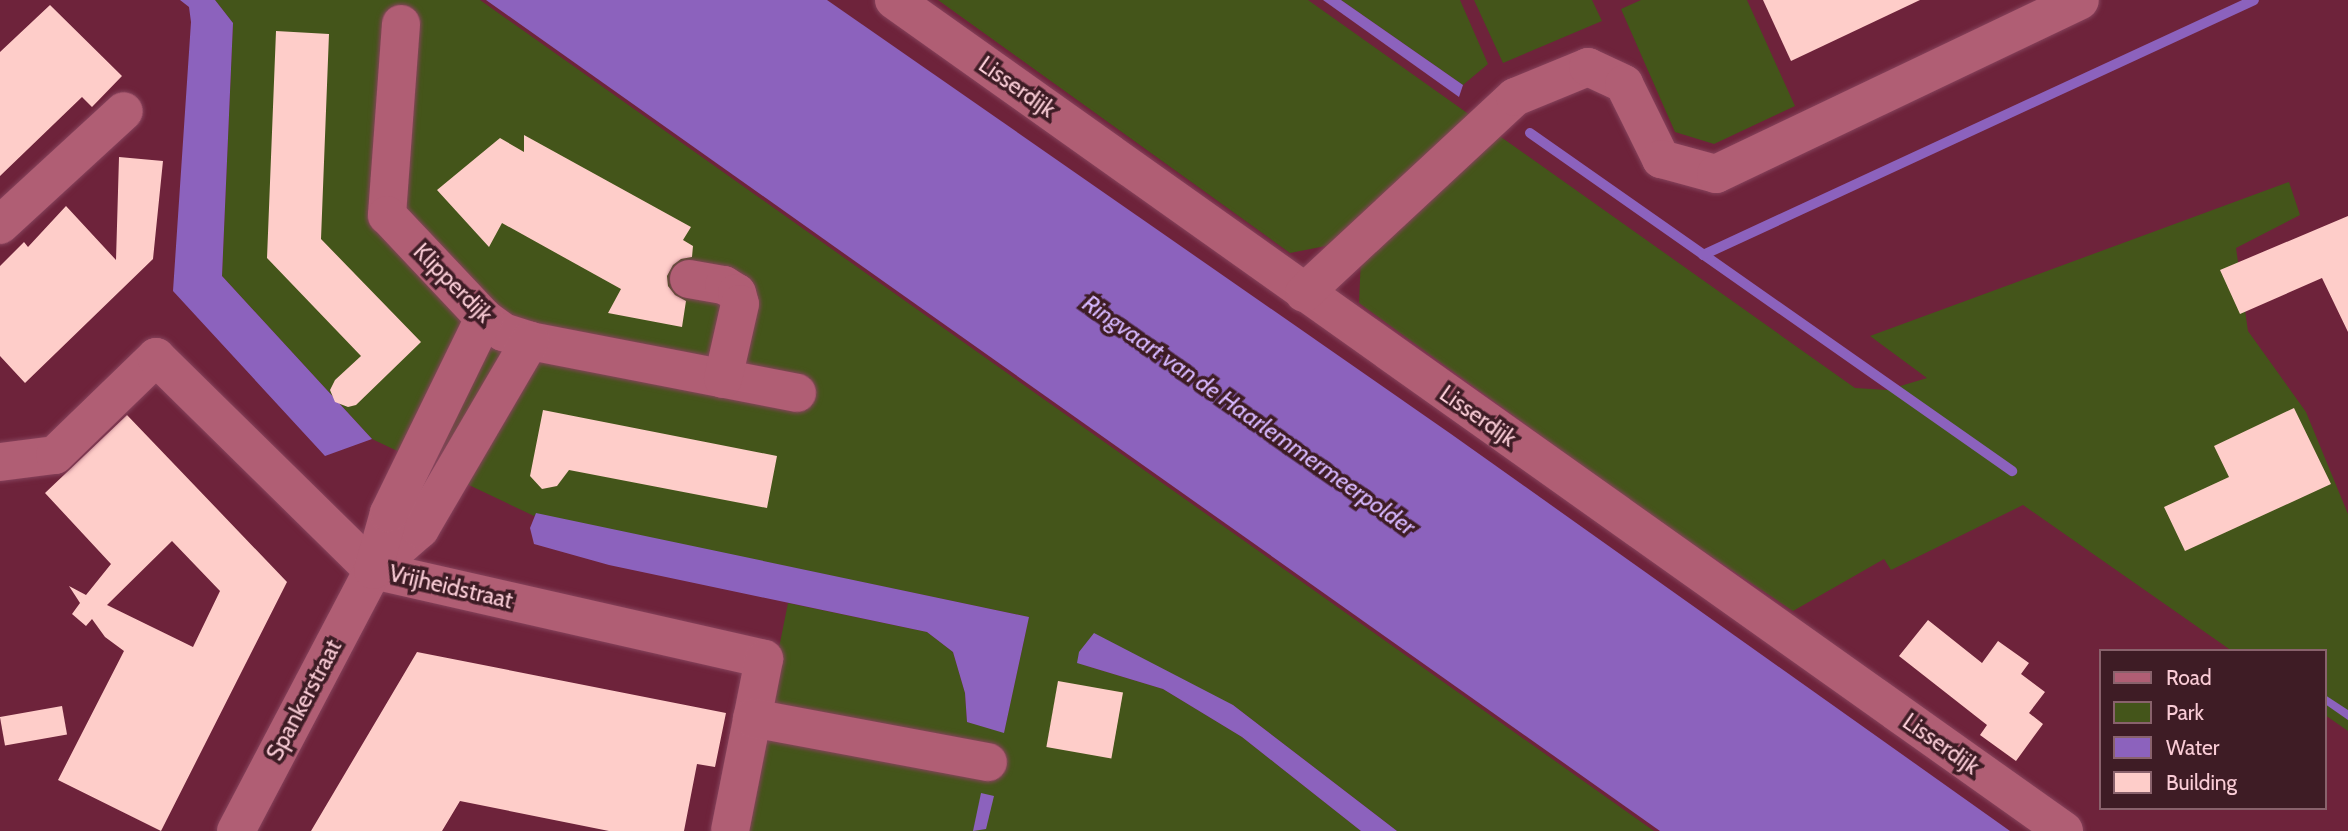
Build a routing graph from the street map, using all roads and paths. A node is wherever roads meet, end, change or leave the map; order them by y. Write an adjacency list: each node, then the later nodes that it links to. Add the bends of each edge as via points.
1 (894, 0): 7 (street, Lisserdijk)
2 (2080, 0): 7 (street, via 1716,174 1661,159 1624,85 1588,67 1515,97)
3 (401, 24): 8 (street, Klipperdijk, via 387,215)
4 (124, 110): 5 (street)
5 (0, 225)
6 (689, 279): 10 (street, via 724,285 737,293 740,304)
7 (1304, 293): 18 (street, Lisserdijk)
8 (484, 318): 9 (street, Klipperdijk, via 503,332); 13 (street, Spankerstraat, via 389,513)
9 (530, 341): 10 (street, Klipperdijk); 13 (street, Spankerstraat, via 420,529)
10 (723, 379): 11 (street, Klipperdijk)
11 (797, 393)
12 (0, 462): 13 (street, Vrijheidstraat, via 55,455 156,357)
13 (373, 570): 14 (street, Vrijheidstraat, via 764,659); 16 (street, Spankerstraat)
14 (752, 718): 15 (street); 17 (street, Vrijheidstraat)
15 (988, 762)
16 (236, 831)
17 (730, 831)
18 (2064, 831)

